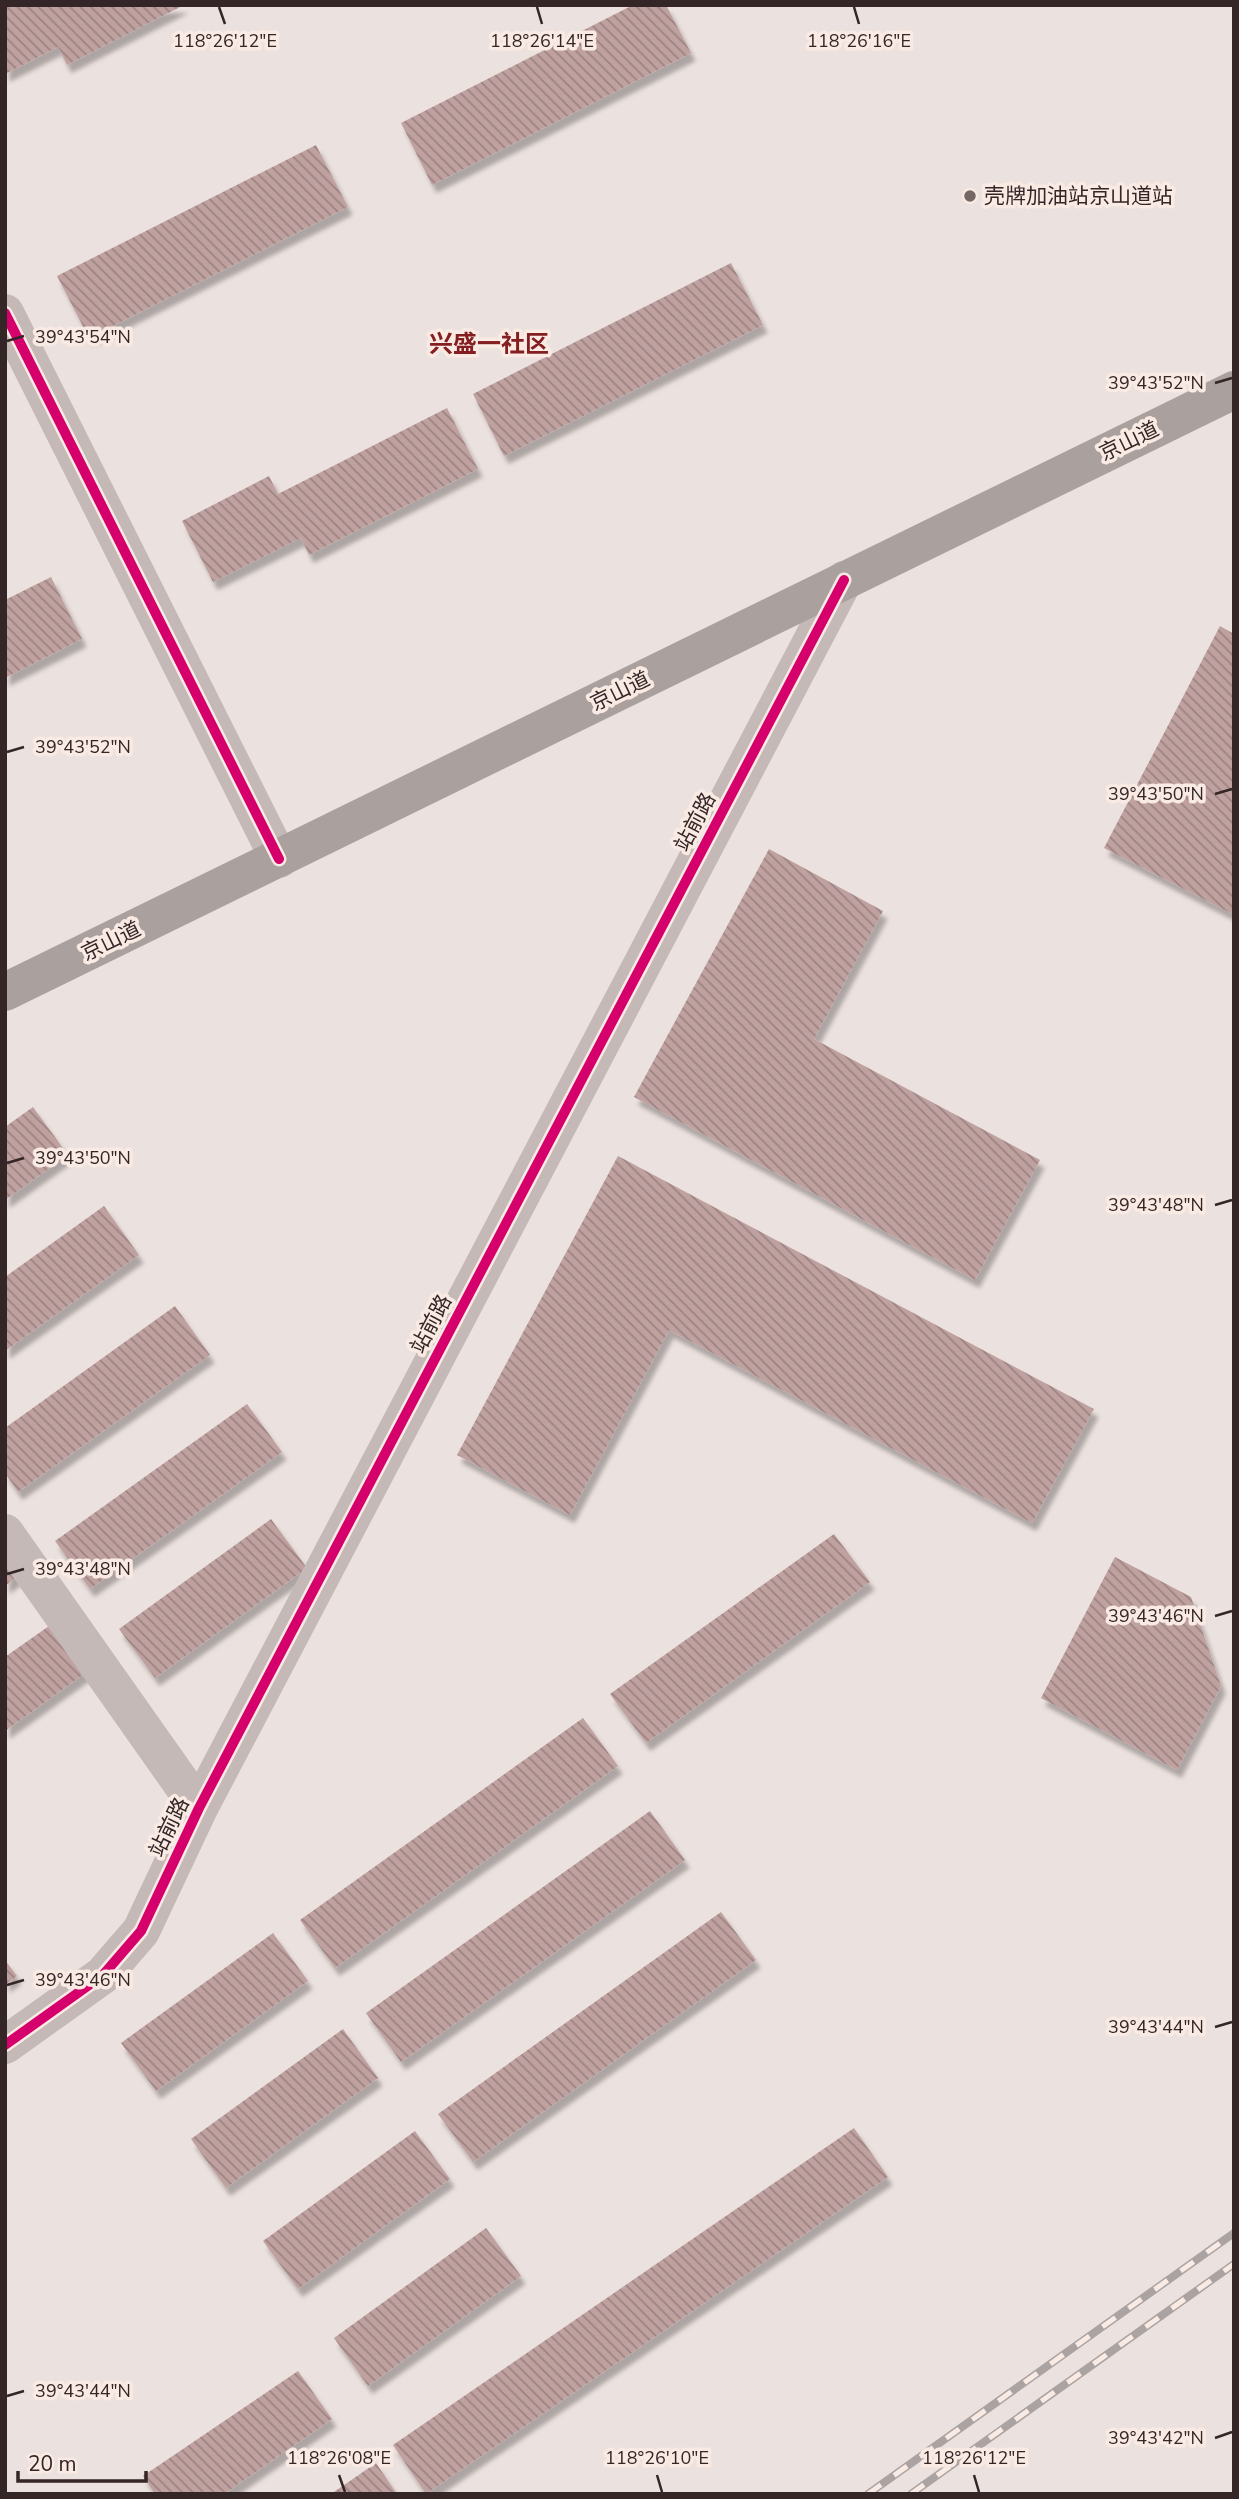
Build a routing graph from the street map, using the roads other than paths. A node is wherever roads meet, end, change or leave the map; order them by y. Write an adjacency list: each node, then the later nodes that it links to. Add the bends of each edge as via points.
1 (5, 313): 4 (street)
2 (1234, 390): 3 (highway, 京山道)
3 (844, 580): 4 (highway, 京山道); 7 (street, 站前路)
4 (279, 859): 5 (highway, 京山道)
5 (5, 992)
6 (5, 1533): 7 (street)
7 (199, 1808): 8 (street, 站前路, via 141,1931 103,1975)
8 (5, 2045)

